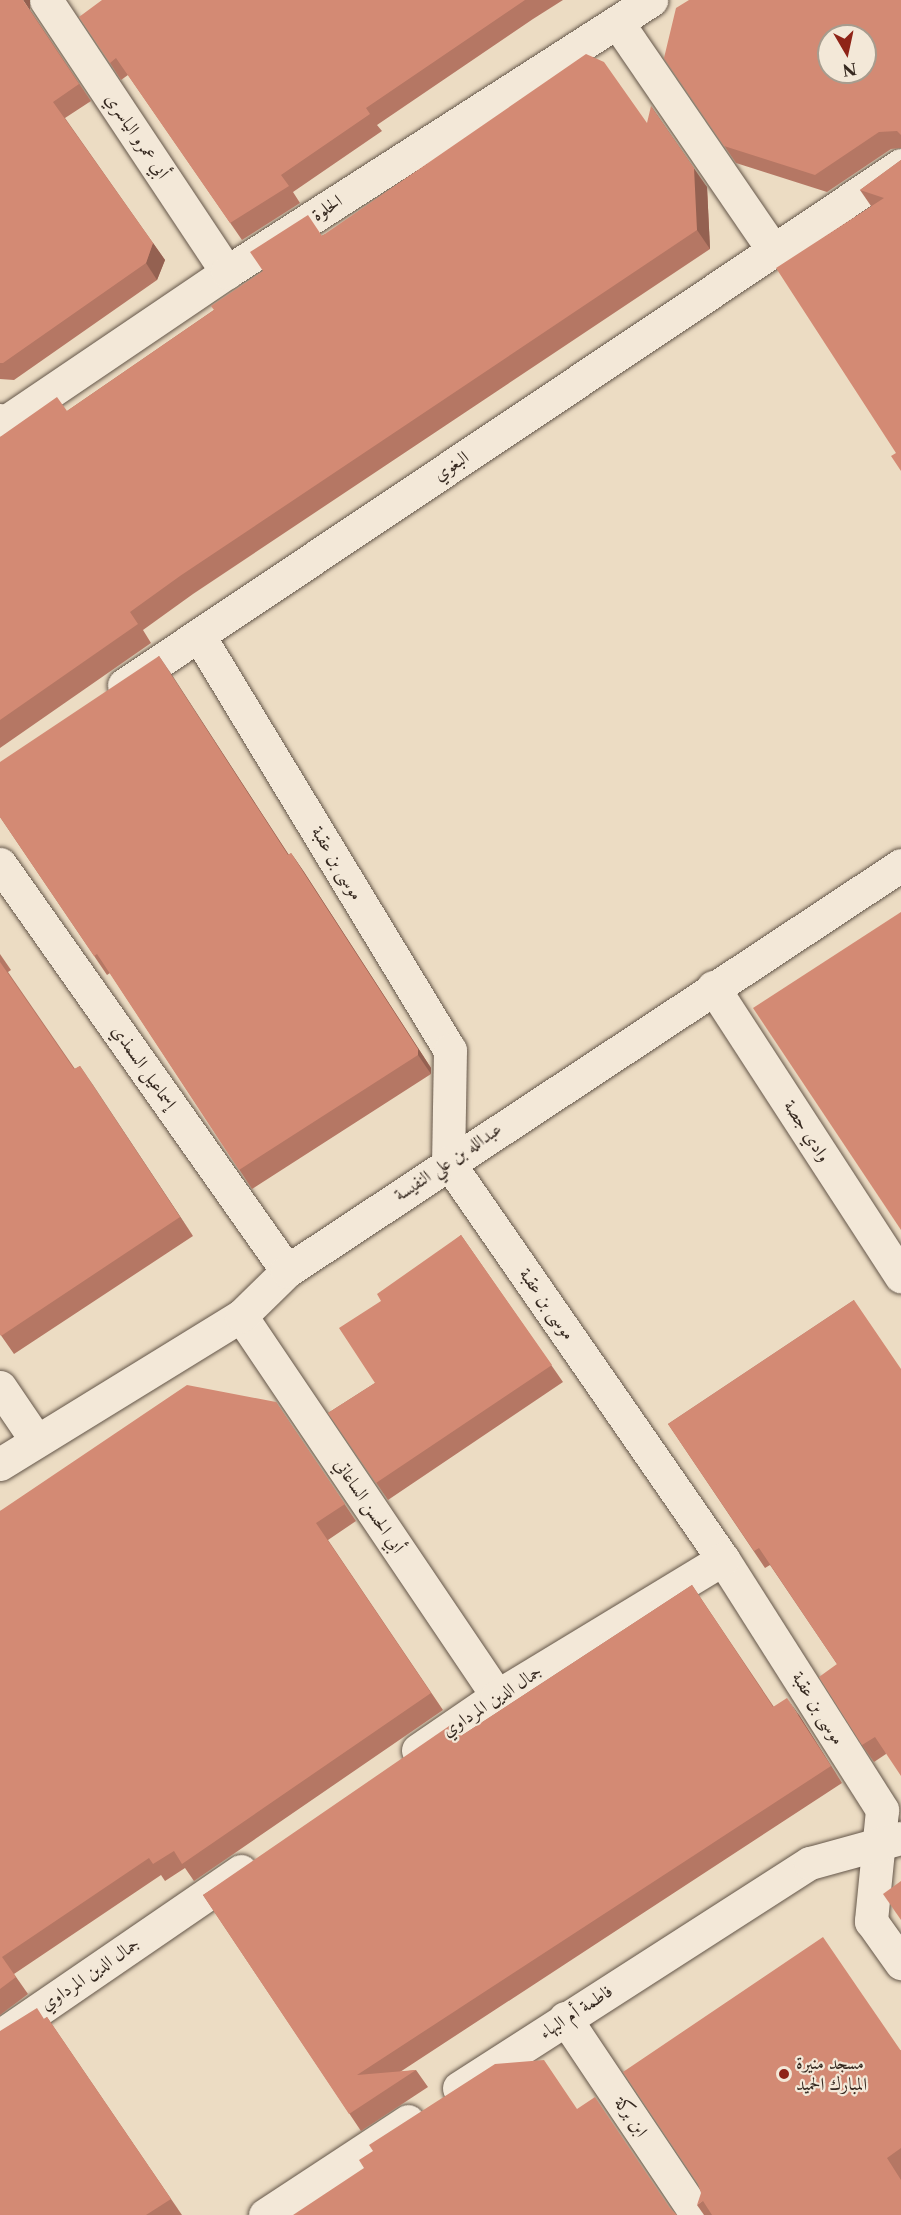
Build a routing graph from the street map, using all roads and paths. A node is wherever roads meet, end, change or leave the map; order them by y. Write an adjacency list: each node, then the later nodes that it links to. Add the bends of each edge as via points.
1 (46, 0): 6 (street, أبي عمرو الياسري, via 78,20)
2 (651, 0): 3 (street, الحلوة)
3 (617, 22): 5 (street); 6 (street, الحلوة)
4 (901, 165): 5 (street, البغوي)
5 (773, 250): 8 (street, البغوي)
6 (227, 272): 7 (street, الحلوة)
7 (4, 421)
8 (199, 636): 9 (street, البغوي); 13 (street, موسى بن عقبة, via 450,1050)
9 (99, 701)
10 (0, 864): 14 (street, إسماعيل السمذي)
11 (901, 865): 12 (street, عبدالله بن علي النفيسة)
12 (714, 987): 13 (street, عبدالله بن علي النفيسة); 15 (street, وادي جصة)
13 (448, 1162): 14 (street, عبدالله بن علي النفيسة); 20 (street, موسى بن عقبة)
14 (287, 1271): 16 (street, عبدالله بن علي النفيسة)
15 (901, 1276)
16 (241, 1316): 18 (street, عبدالله بن علي النفيسة); 21 (street, أبي الحسن الساعاتي)
17 (0, 1387): 18 (street)
18 (36, 1440): 19 (street, عبدالله بن علي النفيسة)
19 (0, 1464)
20 (723, 1558): 21 (street, جمال الدين المرداوي); 23 (street, موسى بن عقبة, via 882,1810)
21 (497, 1696): 22 (street, جمال الدين المرداوي)
22 (390, 1770)
23 (889, 1841): 25 (street, موسى بن عقبة, via 871,1921); 26 (street, فاطمة أم البهاء, via 810,1863)
24 (263, 1856): 27 (street, جمال الدين المرداوي)
25 (901, 1963)
26 (565, 2018): 28 (street, فاطمة أم البهاء); 29 (street, ابن بركة)
27 (0, 2036)
28 (265, 2215)
29 (696, 2215)

